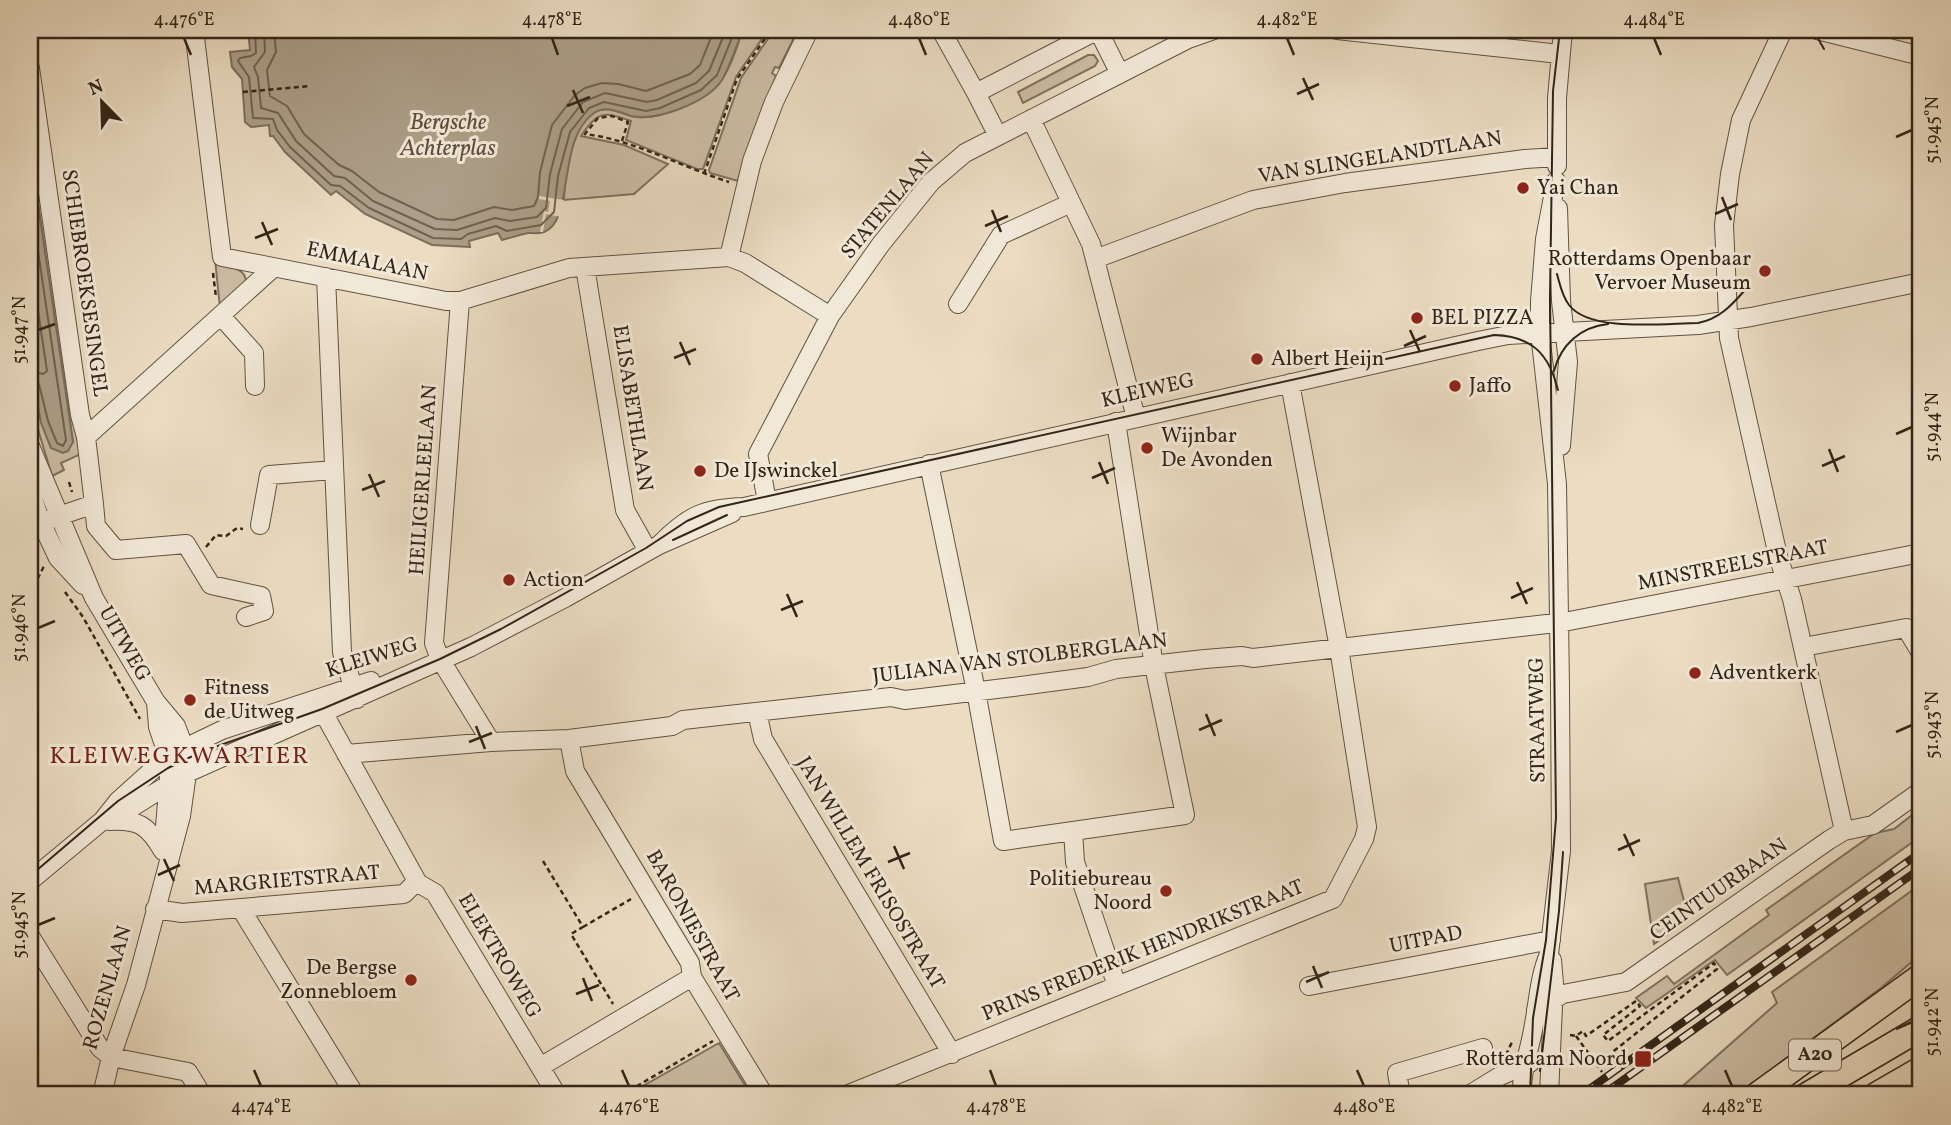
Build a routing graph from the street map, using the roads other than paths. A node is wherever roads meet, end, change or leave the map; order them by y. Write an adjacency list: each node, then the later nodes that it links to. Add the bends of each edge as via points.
1 (194, 30): 23 (street, EMMALAAN, via 222,257)
2 (808, 30): 20 (street, via 752,161)
3 (942, 30): 14 (street)
4 (1098, 30): 13 (street); 14 (street)
5 (1214, 30): 13 (street, STATENLAAN)
6 (1340, 30): 10 (street)
7 (1563, 30): 10 (street, STRAATWEG)
8 (1783, 30): 30 (street, via 1741,120 1730,174 1724,225)
9 (1817, 30): 11 (street)
10 (1560, 54): 17 (street, STRAATWEG)
11 (1921, 56)
12 (30, 68): 37 (street, SCHIEBROEKSESINGEL)
13 (1120, 74): 15 (street, STATENLAAN)
14 (976, 93): 16 (street)
15 (1031, 119): 16 (street, STATENLAAN); 19 (street)
16 (998, 136): 28 (street, STATENLAAN, via 965,153 931,182)
17 (1557, 156): 18 (street, STRAATWEG); 21 (street, VAN SLINGELANDTLAAN, via 1345,183 1253,200)
18 (1556, 181): 31 (street, STRAATWEG); 32 (street, STRAATWEG, via 1545,239)
19 (1071, 203): 21 (street); 27 (street, via 1001,235)
20 (729, 257): 22 (street, EMMALAAN); 28 (street)
21 (1095, 259): 35 (street)
22 (585, 267): 26 (street, EMMALAAN); 50 (street, ELISABETHLAAN, via 625,510)
23 (273, 268): 24 (street, EMMALAAN); 29 (street)
24 (326, 277): 26 (street, EMMALAAN); 40 (street)
25 (1921, 282): 30 (street, KLEIWEG)
26 (460, 301): 59 (street, HEILIGERLEELAAN, via 435,643)
27 (958, 304)
28 (830, 316): 43 (street, STATENLAAN, via 758,454)
29 (219, 317): 34 (street, via 254,353); 37 (street)
30 (1728, 320): 31 (street, KLEIWEG); 52 (street)
31 (1565, 332): 32 (street, KLEIWEG); 41 (street, STRAATWEG, via 1568,362)
32 (1540, 333): 33 (street, KLEIWEG, via 1508,335); 41 (street, STRAATWEG)
33 (1290, 383): 35 (street, KLEIWEG); 57 (street, PRINS FREDERIK HENDRIKSTRAAT)
34 (255, 386)
35 (1136, 418): 36 (street, KLEIWEG)
36 (1116, 422): 39 (street, KLEIWEG); 60 (street)
37 (86, 437): 44 (street, SCHIEBROEKSESINGEL)
38 (30, 446): 45 (street, UITWEG)
39 (929, 464): 43 (street, KLEIWEG); 61 (street)
40 (334, 470): 47 (street, via 269,475); 62 (street, via 342,652)
41 (1557, 484): 55 (street, STRAATWEG)
42 (30, 491): 46 (street, UITWEG)
43 (767, 501): 50 (street, KLEIWEG)
44 (94, 504): 45 (street); 48 (street, via 96,526 116,550)
45 (59, 516): 46 (street); 53 (street, UITWEG)
46 (35, 524): 53 (street, UITWEG)
47 (260, 525)
48 (186, 544): 49 (street); 54 (street, via 211,585 261,596 264,611)
49 (206, 547)
50 (654, 548): 59 (street, KLEIWEG)
51 (1921, 553): 52 (street, MINSTREELSTRAAT)
52 (1785, 579): 55 (street, MINSTREELSTRAAT); 56 (street)
53 (94, 598): 63 (street, UITWEG)
54 (246, 617)
55 (1556, 623): 57 (street, JULIANA VAN STOLBERGLAAN); 83 (street, STRAATWEG, via 1561,851)
56 (1803, 647): 58 (street, via 1906,628); 76 (street)
57 (1339, 648): 60 (street, JULIANA VAN STOLBERGLAAN); 86 (street, PRINS FREDERIK HENDRIKSTRAAT, via 1367,827 1333,899)
58 (1921, 653)
59 (441, 661): 62 (street, KLEIWEG, via 404,670); 67 (street)
60 (1154, 666): 61 (street, JULIANA VAN STOLBERGLAAN); 75 (street, via 1185,815)
61 (976, 691): 65 (street, JULIANA VAN STOLBERGLAAN); 75 (street, via 1003,841)
62 (355, 693): 64 (street, KLEIWEG)
63 (156, 702): 68 (street, UITWEG, via 176,726); 70 (street, UITWEG)
64 (320, 706): 68 (street, KLEIWEG, via 222,730); 69 (street, ELEKTROWEG); 71 (street, KLEIWEG)
65 (757, 712): 66 (street, JULIANA VAN STOLBERGLAAN); 92 (street, JAN WILLEM FRISOSTRAAT, via 763,739)
66 (569, 739): 67 (street, JULIANA VAN STOLBERGLAAN); 85 (street, BARONIESTRAAT, via 575,771 691,963)
67 (491, 742): 69 (street, JULIANA VAN STOLBERGLAAN)
68 (184, 747): 70 (street, KLEIWEG); 71 (street, UITWEG)
69 (346, 754): 79 (street, ELEKTROWEG)
70 (161, 761): 72 (street, UITWEG); 74 (street, KLEIWEG)
71 (187, 774): 72 (street, KLEIWEG); 80 (street, ROZENLAAN, via 181,816)
72 (169, 783): 74 (street, KLEIWEG); 77 (street, ROZENLAAN)
73 (1921, 791): 76 (street, CEINTUURBAAN, via 1873,825)
74 (102, 821): 77 (street, via 138,822); 78 (street, KLEIWEG)
75 (1073, 831): 86 (street, via 1075,862)
76 (1844, 831): 88 (street, CEINTUURBAAN, via 1626,982)
77 (163, 851): 80 (street, ROZENLAAN)
78 (31, 877)
79 (417, 882): 81 (street, MARGRIETSTRAAT, via 404,894); 96 (street, ELEKTROWEG, via 435,893)
80 (157, 901): 81 (street, MARGRIETSTRAAT, via 182,913); 93 (street, ROZENLAAN, via 136,985)
81 (242, 909): 100 (street)
82 (30, 936): 93 (street, via 100,1048)
83 (1550, 947): 87 (street, UITPAD); 88 (street, STRAATWEG); 89 (street, STRAATWEG)
84 (1921, 976): 108 (highway, A20)
85 (692, 977): 96 (street); 102 (street, BARONIESTRAAT)
86 (1117, 986): 92 (street, PRINS FREDERIK HENDRIKSTRAAT)
87 (1309, 986)
88 (1553, 999): 89 (street, CEINTUURBAAN); 94 (street, STRAATWEG)
89 (1536, 1010): 95 (street, STRAATWEG)
90 (1921, 1028): 109 (highway, A20)
91 (1483, 1048): 104 (street, via 1397,1073)
92 (952, 1054): 103 (street, PRINS FREDERIK HENDRIKSTRAAT)
93 (111, 1057): 98 (street, ROZENLAAN); 99 (street, via 188,1072)
94 (1550, 1058): 95 (street); 107 (street, STRAATWEG)
95 (1523, 1065): 105 (street); 106 (street, STRAATWEG)
96 (540, 1067): 101 (street, ELEKTROWEG)
97 (1921, 1069): 110 (highway)
98 (102, 1095)
99 (202, 1095)
100 (355, 1095)
101 (557, 1095)
102 (764, 1095)
103 (850, 1095)
104 (1401, 1095)
105 (1469, 1095)
106 (1521, 1095)
107 (1549, 1095)
108 (1757, 1095)
109 (1807, 1095)
110 (1876, 1095)

